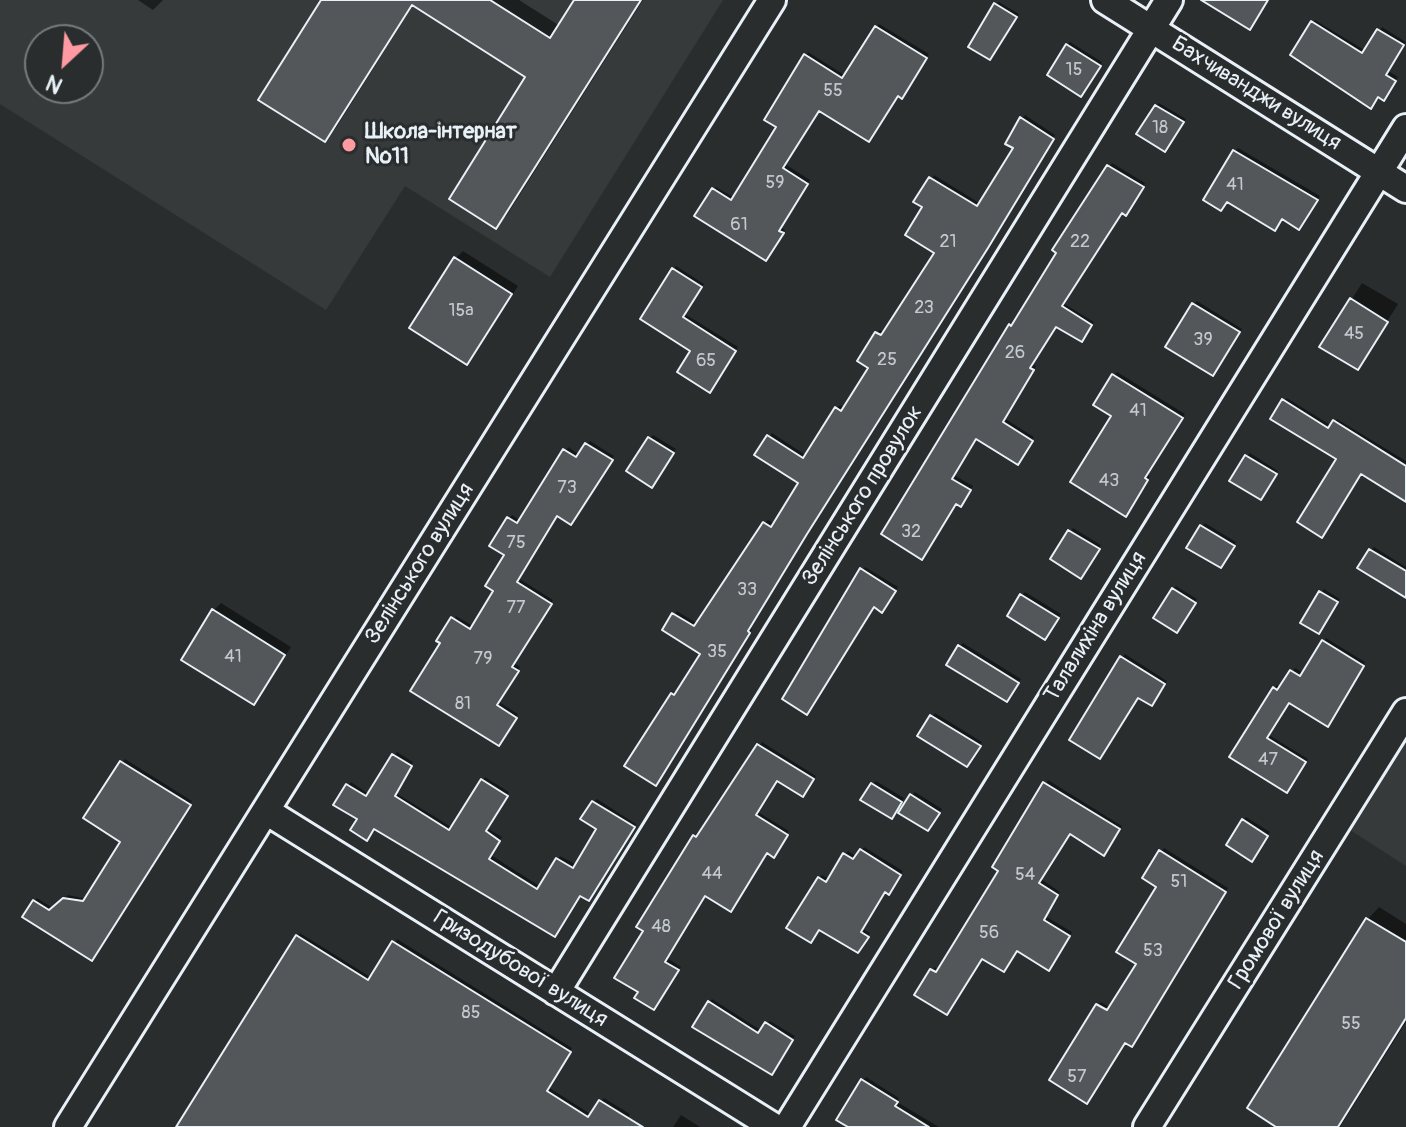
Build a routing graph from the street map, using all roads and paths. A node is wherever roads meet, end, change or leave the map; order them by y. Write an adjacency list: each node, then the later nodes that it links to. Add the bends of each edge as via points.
1 (772, 0): 9 (street, Зелінського вулиця)
2 (1105, 0): 4 (street, Бахчиванджи вулиця)
3 (1169, 0): 4 (street, Зелінського провулок)
4 (1151, 29): 6 (street, Бахчиванджи вулиця); 10 (street, Зелінського провулок)
5 (1406, 128): 6 (street, Талалихіна вулиця)
6 (1379, 172): 7 (street, Бахчиванджи вулиця); 13 (street, Талалихіна вулиця)
7 (1406, 189)
8 (1406, 712): 14 (street, Громової вулиця)
9 (266, 811): 10 (street, Гризодубової вулиця); 11 (street, Зелінського вулиця)
10 (556, 992): 12 (street, Гризодубової вулиця)
11 (68, 1127)
12 (774, 1127)
13 (787, 1127)
14 (1147, 1127)

